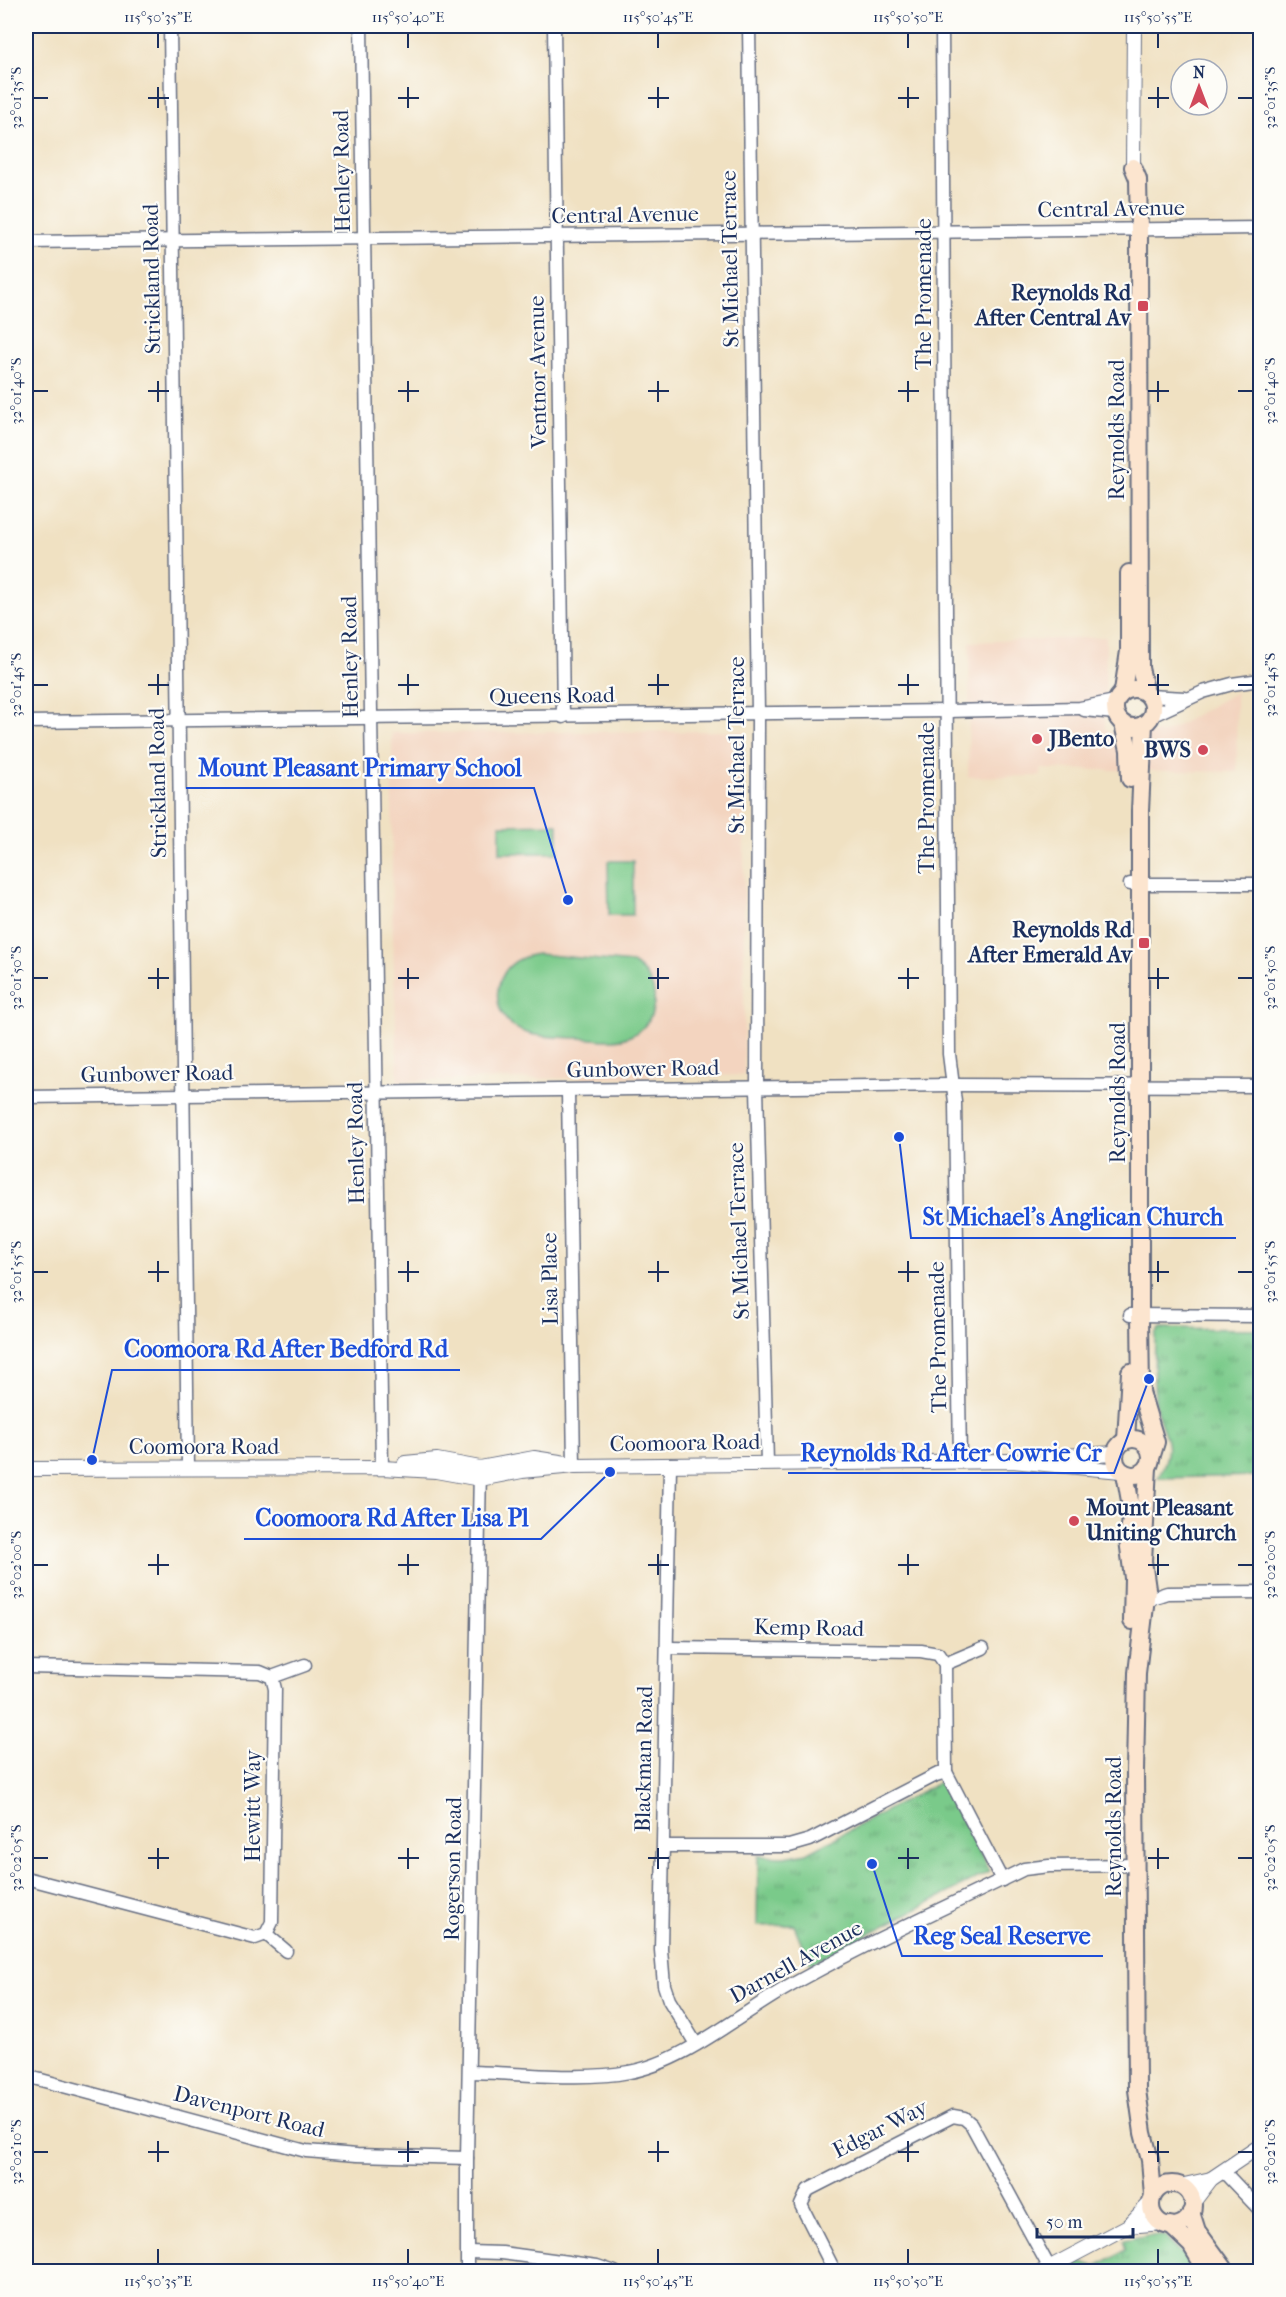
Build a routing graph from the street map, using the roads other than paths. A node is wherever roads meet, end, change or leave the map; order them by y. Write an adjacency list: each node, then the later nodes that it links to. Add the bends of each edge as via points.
1 (170, 26): 15 (street, Strickland Road)
2 (361, 26): 13 (street, Henley Road)
3 (554, 26): 12 (street, Ventnor Avenue)
4 (749, 26): 11 (street, St Michael Terrace)
5 (942, 26): 10 (street, The Promenade)
6 (1134, 26): 7 (street, Reynolds Road)
7 (1133, 167): 9 (main road, Reynolds Road, via 1129,179)
8 (1260, 228): 9 (street, Central Avenue)
9 (1134, 229): 10 (street, Central Avenue); 16 (main road, Reynolds Road)
10 (945, 231): 11 (street, Central Avenue); 21 (street, The Promenade)
11 (751, 235): 12 (street, Central Avenue); 22 (street, St Michael Terrace)
12 (557, 237): 13 (street, Central Avenue); 23 (street, Ventnor Avenue)
13 (364, 239): 15 (street, Central Avenue); 24 (street, Henley Road)
14 (26, 242): 15 (street, Central Avenue)
15 (173, 242): 25 (street, Strickland Road)
16 (1136, 626): 18 (main road, Reynolds Road, via 1140,668); 20 (main road, Reynolds Road)
17 (1260, 680): 19 (street)
18 (1148, 694): 19 (street); 20 (main road, via 1135,688); 26 (main road, Reynolds Road, via 1153,706)
19 (1185, 698): 26 (street)
20 (1119, 708): 21 (street, Queens Road); 26 (main road, via 1133,727); 28 (main road, Reynolds Road, via 1129,750)
21 (948, 711): 22 (street, Queens Road); 31 (street, The Promenade)
22 (759, 714): 23 (street, Queens Road); 33 (street, St Michael Terrace)
23 (563, 717): 24 (street, Queens Road)
24 (372, 718): 25 (street, Queens Road); 36 (street, Henley Road)
25 (178, 720): 27 (street, Queens Road); 35 (street, Strickland Road)
26 (1148, 720): 28 (main road, Reynolds Road, via 1141,756)
27 (26, 723)
28 (1135, 884): 29 (street); 30 (main road, Reynolds Road)
29 (1260, 884)
30 (1136, 1084): 31 (street, Gunbower Road); 32 (street, Gunbower Road); 38 (main road, Reynolds Road)
31 (951, 1085): 33 (street, Gunbower Road); 42 (street, The Promenade, via 955,1102)
32 (1260, 1086)
33 (756, 1088): 34 (street, Gunbower Road); 45 (street, St Michael Terrace)
34 (568, 1092): 36 (street, Gunbower Road); 46 (street, Lisa Place)
35 (183, 1094): 36 (street, Gunbower Road); 37 (street, Gunbower Road); 49 (street, Strickland Road)
36 (376, 1094): 48 (street, Henley Road)
37 (26, 1097)
38 (1135, 1316): 39 (street); 40 (main road, Reynolds Road); 44 (main road, Reynolds Road, via 1141,1392 1156,1442)
39 (1260, 1316)
40 (1126, 1440): 41 (main road); 44 (main road, via 1143,1442)
41 (1115, 1453): 43 (street, Coomoora Road); 51 (main road, via 1115,1463)
42 (960, 1461): 43 (street, Coomoora Road); 45 (street, Coomoora Road)
43 (1012, 1461): 51 (street, Coomoora Road)
44 (1149, 1462): 51 (main road, via 1140,1473); 53 (main road, Reynolds Road)
45 (767, 1463): 47 (street, Coomoora Road)
46 (574, 1466): 47 (street, Coomoora Road); 52 (street, Coomoora Road, via 534,1458)
47 (670, 1466): 57 (street, Blackman Road)
48 (382, 1467): 49 (street, Coomoora Road); 52 (street, Coomoora Road, via 437,1460)
49 (188, 1468): 50 (street, Coomoora Road)
50 (26, 1469)
51 (1123, 1472): 62 (main road, Reynolds Road, via 1132,1512 1128,1550)
52 (480, 1474): 72 (street, Rogerson Road)
53 (1146, 1579): 55 (street); 56 (main road, Reynolds Road)
54 (1260, 1592): 55 (street)
55 (1167, 1593): 56 (street)
56 (1144, 1605): 62 (main road, Reynolds Road)
57 (667, 1648): 59 (street, Kemp Road, via 921,1651 939,1654); 65 (street, Blackman Road)
58 (983, 1648): 59 (street)
59 (945, 1664): 64 (street)
60 (304, 1665): 63 (street)
61 (26, 1667): 63 (street, via 260,1672)
62 (1137, 1673): 66 (main road, Reynolds Road)
63 (272, 1677): 69 (street, Hewitt Way, via 274,1883 272,1922)
64 (946, 1772): 65 (street, via 810,1840 789,1846); 68 (street)
65 (664, 1846): 71 (street, Blackman Road, via 664,1984 669,2000)
66 (1137, 1865): 68 (street, Darnell Avenue, via 1049,1866 1024,1869); 76 (main road, Reynolds Road, via 1137,2090)
67 (26, 1878): 69 (street, via 240,1935 255,1938)
68 (1002, 1880): 71 (street, Darnell Avenue, via 781,1991)
69 (266, 1934): 70 (street)
70 (286, 1951)
71 (696, 2044): 72 (street, Darnell Avenue, via 650,2067 605,2075)
72 (471, 2072): 75 (street, Rogerson Road)
73 (26, 2076): 75 (street, Davenport Road, via 306,2151)
74 (1260, 2146): 77 (street)
75 (467, 2158): 85 (street, Rogerson Road)
76 (1150, 2160): 79 (main road); 80 (main road, Reynolds Road)
77 (1223, 2171): 78 (street); 82 (street)
78 (1211, 2179): 79 (street); 81 (street)
79 (1177, 2185): 80 (main road, via 1162,2186); 81 (main road, via 1189,2193)
80 (1152, 2198): 83 (main road, via 1153,2214); 84 (street)
81 (1192, 2208): 83 (main road, via 1183,2222); 91 (main road, via 1197,2231)
82 (1260, 2210)
83 (1166, 2224): 84 (street); 90 (main road, via 1191,2245)
84 (1128, 2226): 86 (street)
85 (468, 2252): 87 (street, Rogerson Road); 88 (street, via 502,2253)
86 (1045, 2269): 89 (street, Edgar Way, via 971,2124 953,2116 808,2190 801,2205)
87 (467, 2271)
88 (615, 2271)
89 (835, 2271)
90 (1207, 2271)
91 (1227, 2271)

